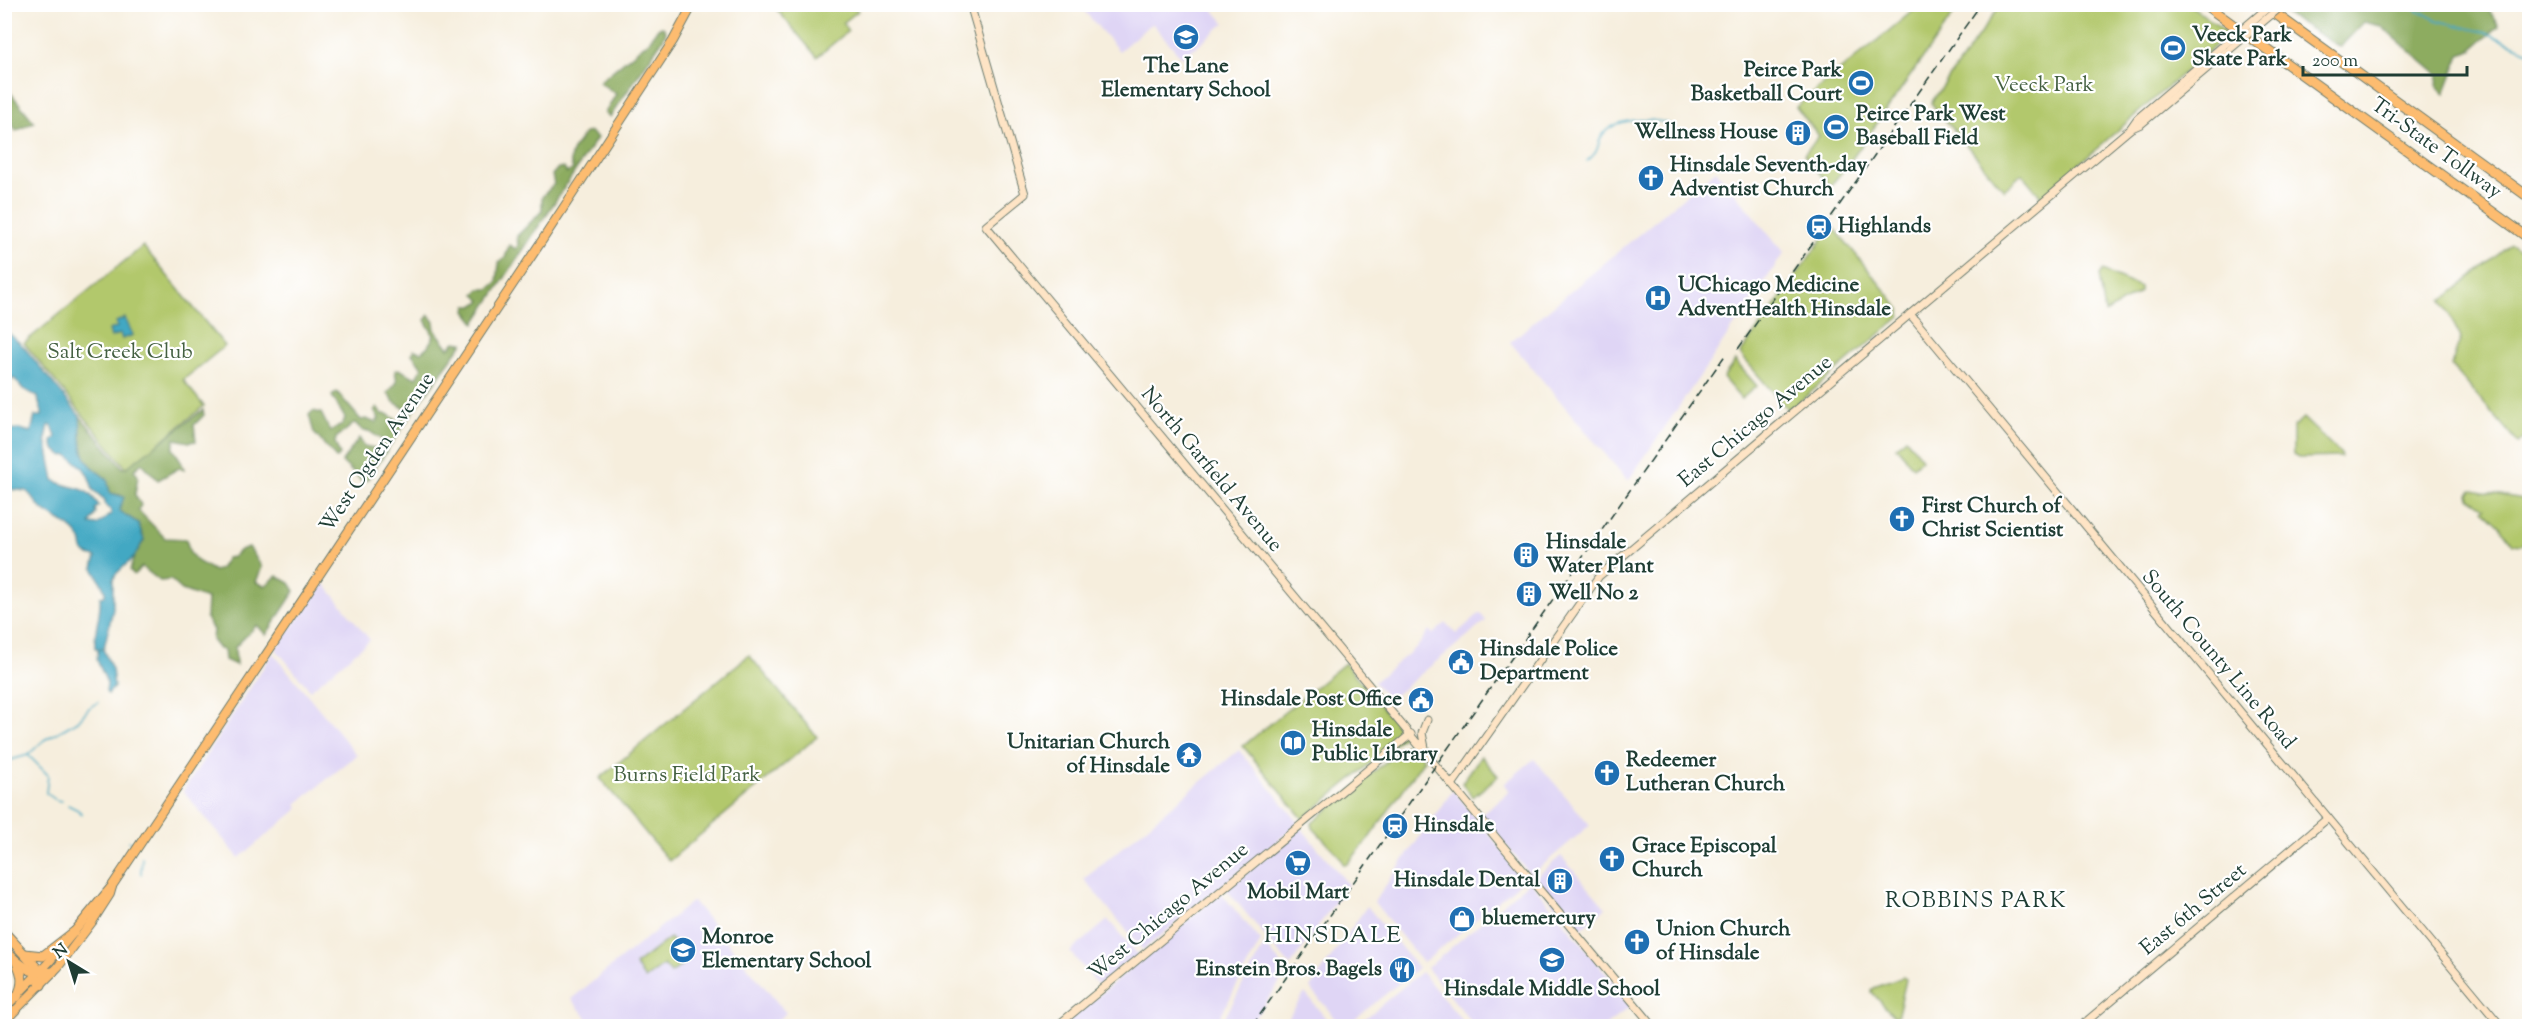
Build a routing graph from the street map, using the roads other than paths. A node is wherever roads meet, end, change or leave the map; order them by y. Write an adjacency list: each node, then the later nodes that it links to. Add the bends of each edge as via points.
1 (693, 4): 16 (main road, West Ogden Avenue, via 673,41)
2 (970, 4): 12 (main road, North Garfield Avenue, via 1025,194 986,226)
3 (2204, 4): 9 (highway, Tri-State Tollway)
4 (2262, 4): 8 (highway, Tri-State Tollway)
5 (2272, 4): 7 (main road, bridge)
6 (2284, 4): 7 (main road, bridge)
7 (2228, 47): 10 (main road, East Chicago Avenue, via 2137,119 2130,129)
8 (2529, 198)
9 (2529, 239)
10 (1910, 314): 14 (main road, East Chicago Avenue, via 1599,576); 15 (main road, South County Line Road)
11 (1427, 720): 13 (main road, via 1422,737)
12 (1411, 734): 13 (main road, North Garfield Avenue); 28 (main road, West Chicago Avenue)
13 (1428, 756): 14 (main road, North Garfield Avenue)
14 (1452, 784): 29 (main road, North Garfield Avenue)
15 (2328, 818): 30 (main road, East 6th Street); 31 (main road, South County Line Road)
16 (112, 886): 18 (main road, West Ogden Avenue); 22 (main road, West Ogden Avenue, via 92,922)
17 (4, 932): 20 (highway)
18 (74, 932): 20 (highway, via 43,956); 23 (main road, West Ogden Avenue)
19 (4, 949): 21 (highway)
20 (24, 954): 23 (highway)
21 (15, 961): 23 (highway); 25 (highway, via 22,981)
22 (53, 972): 23 (highway); 24 (main road, West Ogden Avenue)
23 (39, 973): 24 (highway); 25 (main road, West Ogden Avenue)
24 (41, 985): 27 (main road, West Ogden Avenue)
25 (17, 997): 26 (main road, West Ogden Avenue)
26 (4, 1009)
27 (4, 1022)
28 (1058, 1026)
29 (1653, 1026)
30 (2081, 1026)
31 (2501, 1026)

